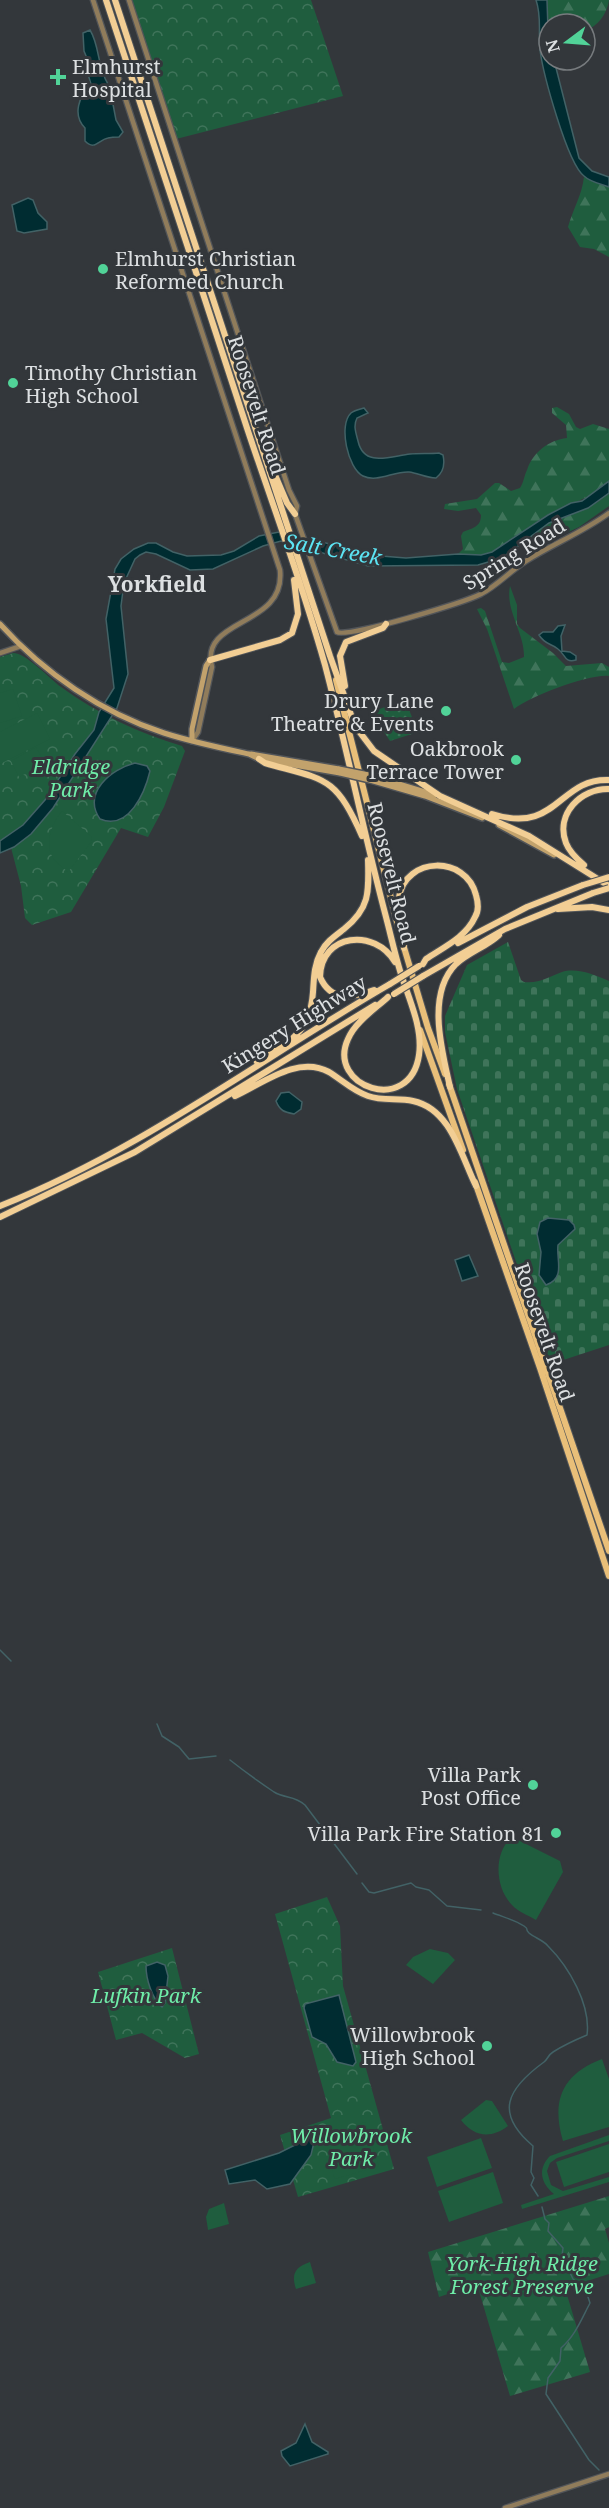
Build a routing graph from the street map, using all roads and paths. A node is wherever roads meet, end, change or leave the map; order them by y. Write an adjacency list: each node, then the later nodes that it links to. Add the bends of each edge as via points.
1 (93, 0): 14 (street, via 274,548 281,581 267,608 223,634)
2 (106, 0): 8 (highway, Roosevelt Road)
3 (116, 0): 5 (highway, Roosevelt Road)
4 (129, 0): 7 (street, via 297,506)
5 (244, 393): 7 (highway, via 282,492); 13 (highway, Roosevelt Road)
6 (609, 513): 10 (street, Spring Road, via 466,602)
7 (295, 514): 10 (street, Spring Road, via 336,630 341,634)
8 (289, 553): 14 (highway, via 298,607 292,633); 25 (highway, Roosevelt Road, via 324,665)
9 (0, 624): 11 (main road)
10 (386, 624): 15 (highway, via 351,638 342,646 340,660)
11 (21, 646): 12 (street); 16 (main road, via 58,677 117,715)
12 (0, 653)
13 (330, 656): 15 (highway); 32 (main road, Roosevelt Road)
14 (210, 660): 16 (main road)
15 (351, 716): 23 (highway, via 374,751)
16 (192, 741): 17 (main road)
17 (249, 754): 18 (main road); 19 (main road)
18 (259, 759): 19 (main road); 25 (highway, via 332,786 349,807)
19 (339, 771): 20 (main road, bridge)
20 (369, 778): 23 (main road); 28 (main road, via 496,824)
21 (609, 780): 24 (highway, via 587,783 545,813 523,819 505,818)
22 (609, 789): 26 (highway, via 580,797 565,819 568,847)
23 (440, 796): 24 (highway)
24 (460, 804): 26 (highway, via 529,836)
25 (369, 852): 34 (highway, Roosevelt Road); 38 (highway, via 367,899 356,920 322,950 313,974 312,1007 306,1023 296,1036)
26 (593, 874): 28 (highway)
27 (609, 877): 33 (highway, Kingery Highway, bridge, via 527,907)
28 (609, 888): 29 (highway, Kingery Highway, bridge)
29 (551, 909): 30 (highway); 31 (highway, Kingery Highway)
30 (609, 910)
31 (505, 929): 36 (highway, Kingery Highway, bridge); 39 (highway, via 457,964 446,982 438,1030)
32 (404, 948): 33 (highway, via 398,908 404,883 413,874 434,865 445,865 462,873 474,888 478,909 475,918 461,936); 39 (main road, Roosevelt Road)
33 (421, 965): 35 (highway, Kingery Highway, bridge)
34 (400, 970): 35 (highway, via 384,948 361,939 335,946 323,963 320,977 325,987 341,997 356,997); 37 (highway, Roosevelt Road)
35 (383, 988): 38 (highway, Kingery Highway)
36 (391, 995): 37 (highway, via 346,1042 347,1067 362,1085 391,1090 410,1078 419,1053); 40 (highway, Kingery Highway)
37 (414, 1013): 41 (main road, Roosevelt Road)
38 (224, 1087): 42 (highway, Kingery Highway, via 120,1150)
39 (450, 1087): 44 (main road, Roosevelt Road)
40 (187, 1122): 41 (highway, via 292,1068 316,1067 368,1096 414,1101 432,1109 446,1123); 43 (highway, Kingery Highway, via 108,1167)
41 (476, 1186): 45 (main road, Roosevelt Road)
42 (0, 1206)
43 (0, 1217)
44 (609, 1551)
45 (608, 1573)
46 (609, 2474): 47 (street)
47 (505, 2508)

